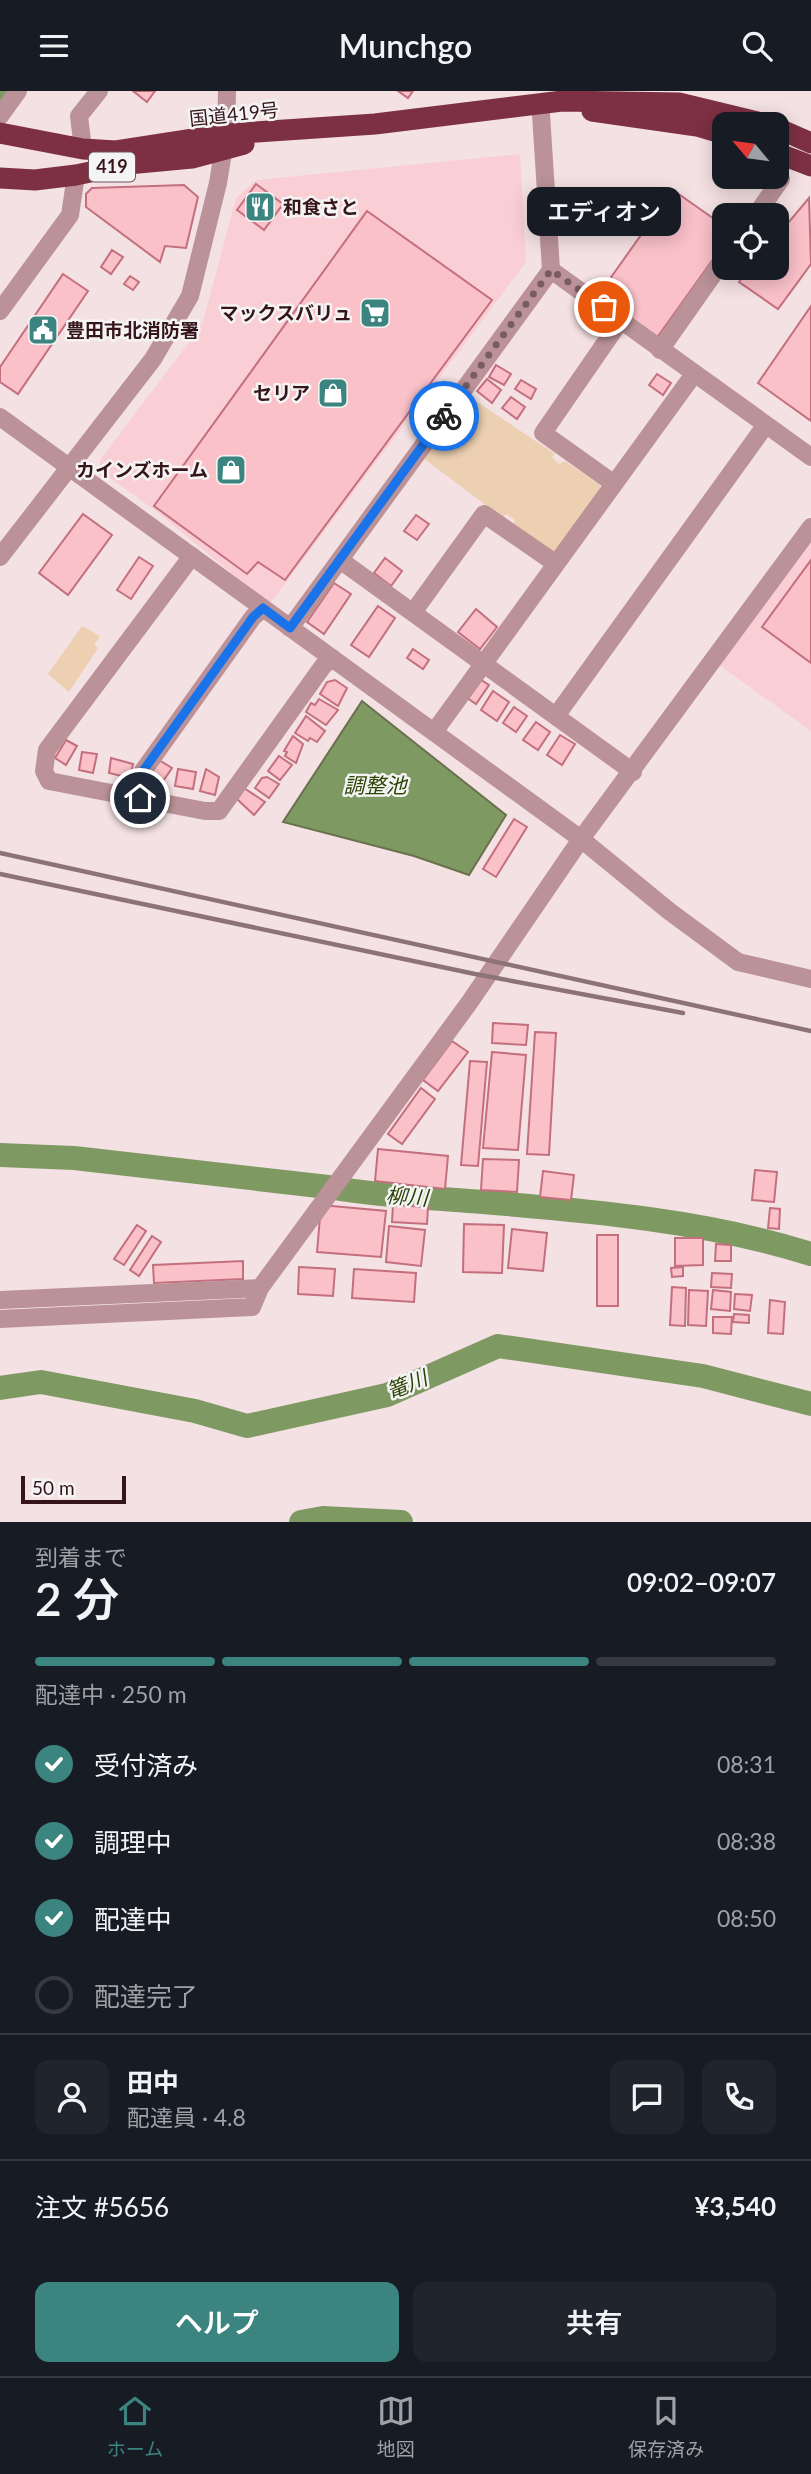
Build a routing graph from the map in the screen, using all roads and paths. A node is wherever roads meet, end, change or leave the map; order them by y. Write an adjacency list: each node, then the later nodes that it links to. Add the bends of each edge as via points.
1 (18, 91): 7 (street)
2 (99, 91): 13 (street, via 79,116)
3 (227, 91): 11 (street)
4 (678, 97): 5 (highway, 国道419号 / 419); 11 (highway, 国道419号 / 419, via 562,101)
5 (727, 112)
6 (541, 114): 8 (highway, 国道419号 / 419, via 578,109); 11 (highway, 国道419号 / 419, via 384,132); 18 (street)
7 (0, 116)
8 (712, 130)
9 (0, 133): 13 (highway, 国道419号 / 419)
10 (789, 133): 12 (highway)
11 (225, 142): 13 (highway, 国道419号 / 419, via 116,151); 16 (highway, 国道419号 / 419); 27 (street, via 190,296 153,359)
12 (811, 143)
13 (83, 149)
14 (789, 158): 15 (highway)
15 (811, 166)
16 (76, 175): 17 (highway, 国道419号 / 419); 20 (street, via 70,215)
17 (0, 178)
18 (551, 270): 21 (street); 32 (street)
19 (712, 276): 22 (street)
20 (0, 311)
21 (621, 320): 22 (street); 28 (street, via 543,432)
22 (660, 349): 23 (street)
23 (694, 374): 25 (street); 28 (street)
24 (0, 418): 27 (street)
25 (765, 426): 26 (street); 39 (street)
26 (811, 457)
27 (68, 467): 30 (street); 31 (street)
28 (613, 483): 33 (street)
29 (811, 527): 41 (street)
30 (192, 556): 34 (street); 42 (street, via 47,750 44,771 49,781)
31 (0, 557)
32 (340, 560): 35 (street); 36 (street)
33 (555, 563): 35 (street, via 484,515); 38 (street)
34 (263, 608): 36 (street); 42 (street, via 143,771)
35 (414, 611): 38 (street)
36 (290, 628): 37 (street)
37 (332, 658): 40 (street); 42 (street, via 219,811)
38 (484, 663): 39 (street); 40 (street)
39 (556, 716): 41 (street)
40 (434, 732): 43 (street)
41 (633, 772): 43 (street)
42 (140, 798)
43 (581, 839): 44 (street, via 738,962); 45 (street, via 477,993)
44 (811, 979)
45 (260, 1288): 46 (street); 47 (street, via 252,1307)
46 (0, 1300)
47 (0, 1319)

